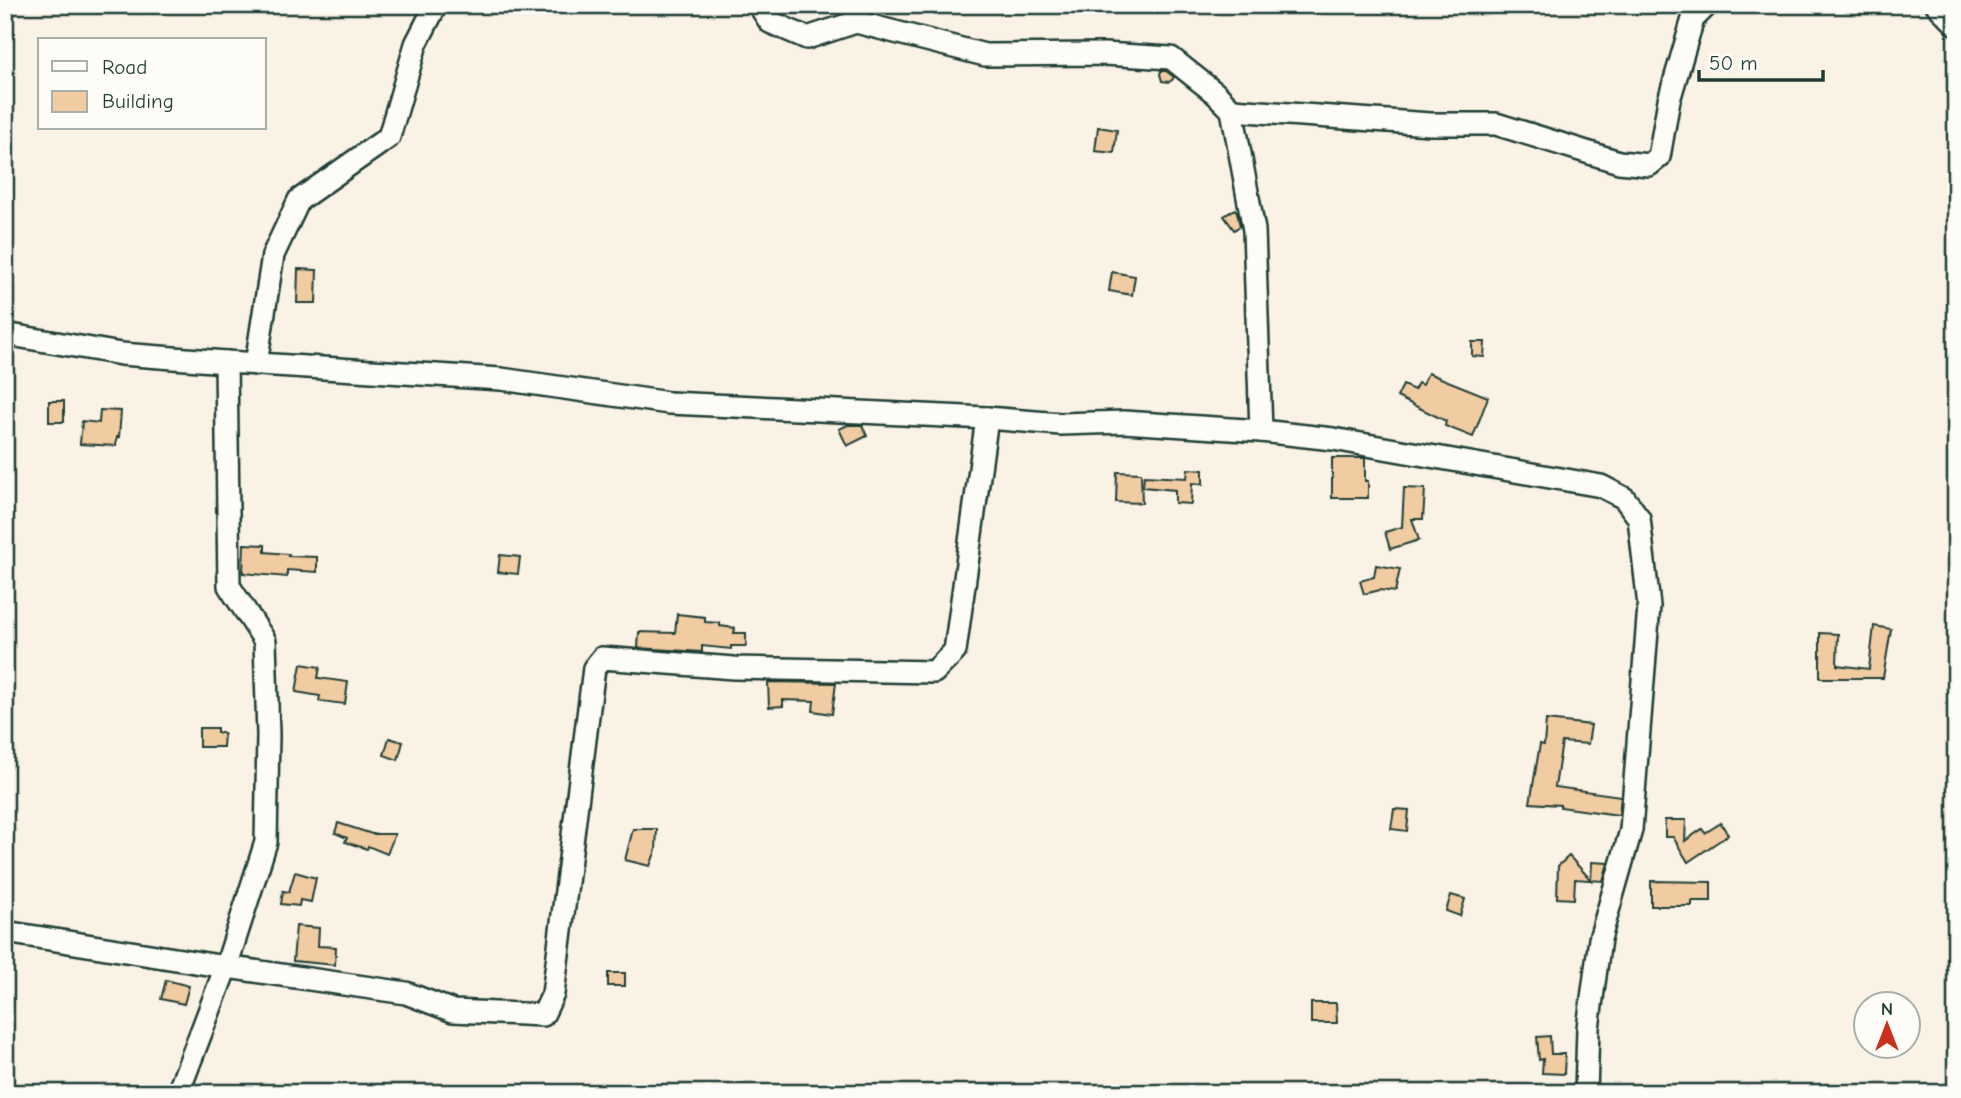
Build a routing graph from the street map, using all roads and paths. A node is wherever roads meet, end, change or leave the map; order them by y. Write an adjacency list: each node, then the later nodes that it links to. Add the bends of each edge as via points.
1 (436, 5): 9 (street, via 416,44 389,137 299,200 273,255)
2 (759, 5): 6 (street, via 770,22 807,38 856,22 985,55 1171,58)
3 (1707, 5): 6 (street, via 1693,19 1669,100 1659,157 1649,165 1619,162 1496,124)
4 (1937, 5): 5 (street)
5 (1956, 24)
6 (1232, 110): 11 (street, via 1254,230)
7 (5, 334): 8 (street, via 121,354)
8 (226, 362): 9 (street); 13 (street, via 229,586 265,641 268,735 266,842)
9 (256, 364): 10 (street, via 500,379 668,402)
10 (987, 418): 11 (street); 13 (street, via 955,651 934,672 734,668 602,658 594,668 553,995 543,1015 453,1011 406,993)
11 (1261, 431): 15 (street, via 1333,439 1601,486 1624,498 1639,518 1649,606 1631,830 1601,939 1588,1028)
12 (5, 932): 13 (street)
13 (226, 967): 14 (street)
14 (178, 1093)
15 (1586, 1093)

